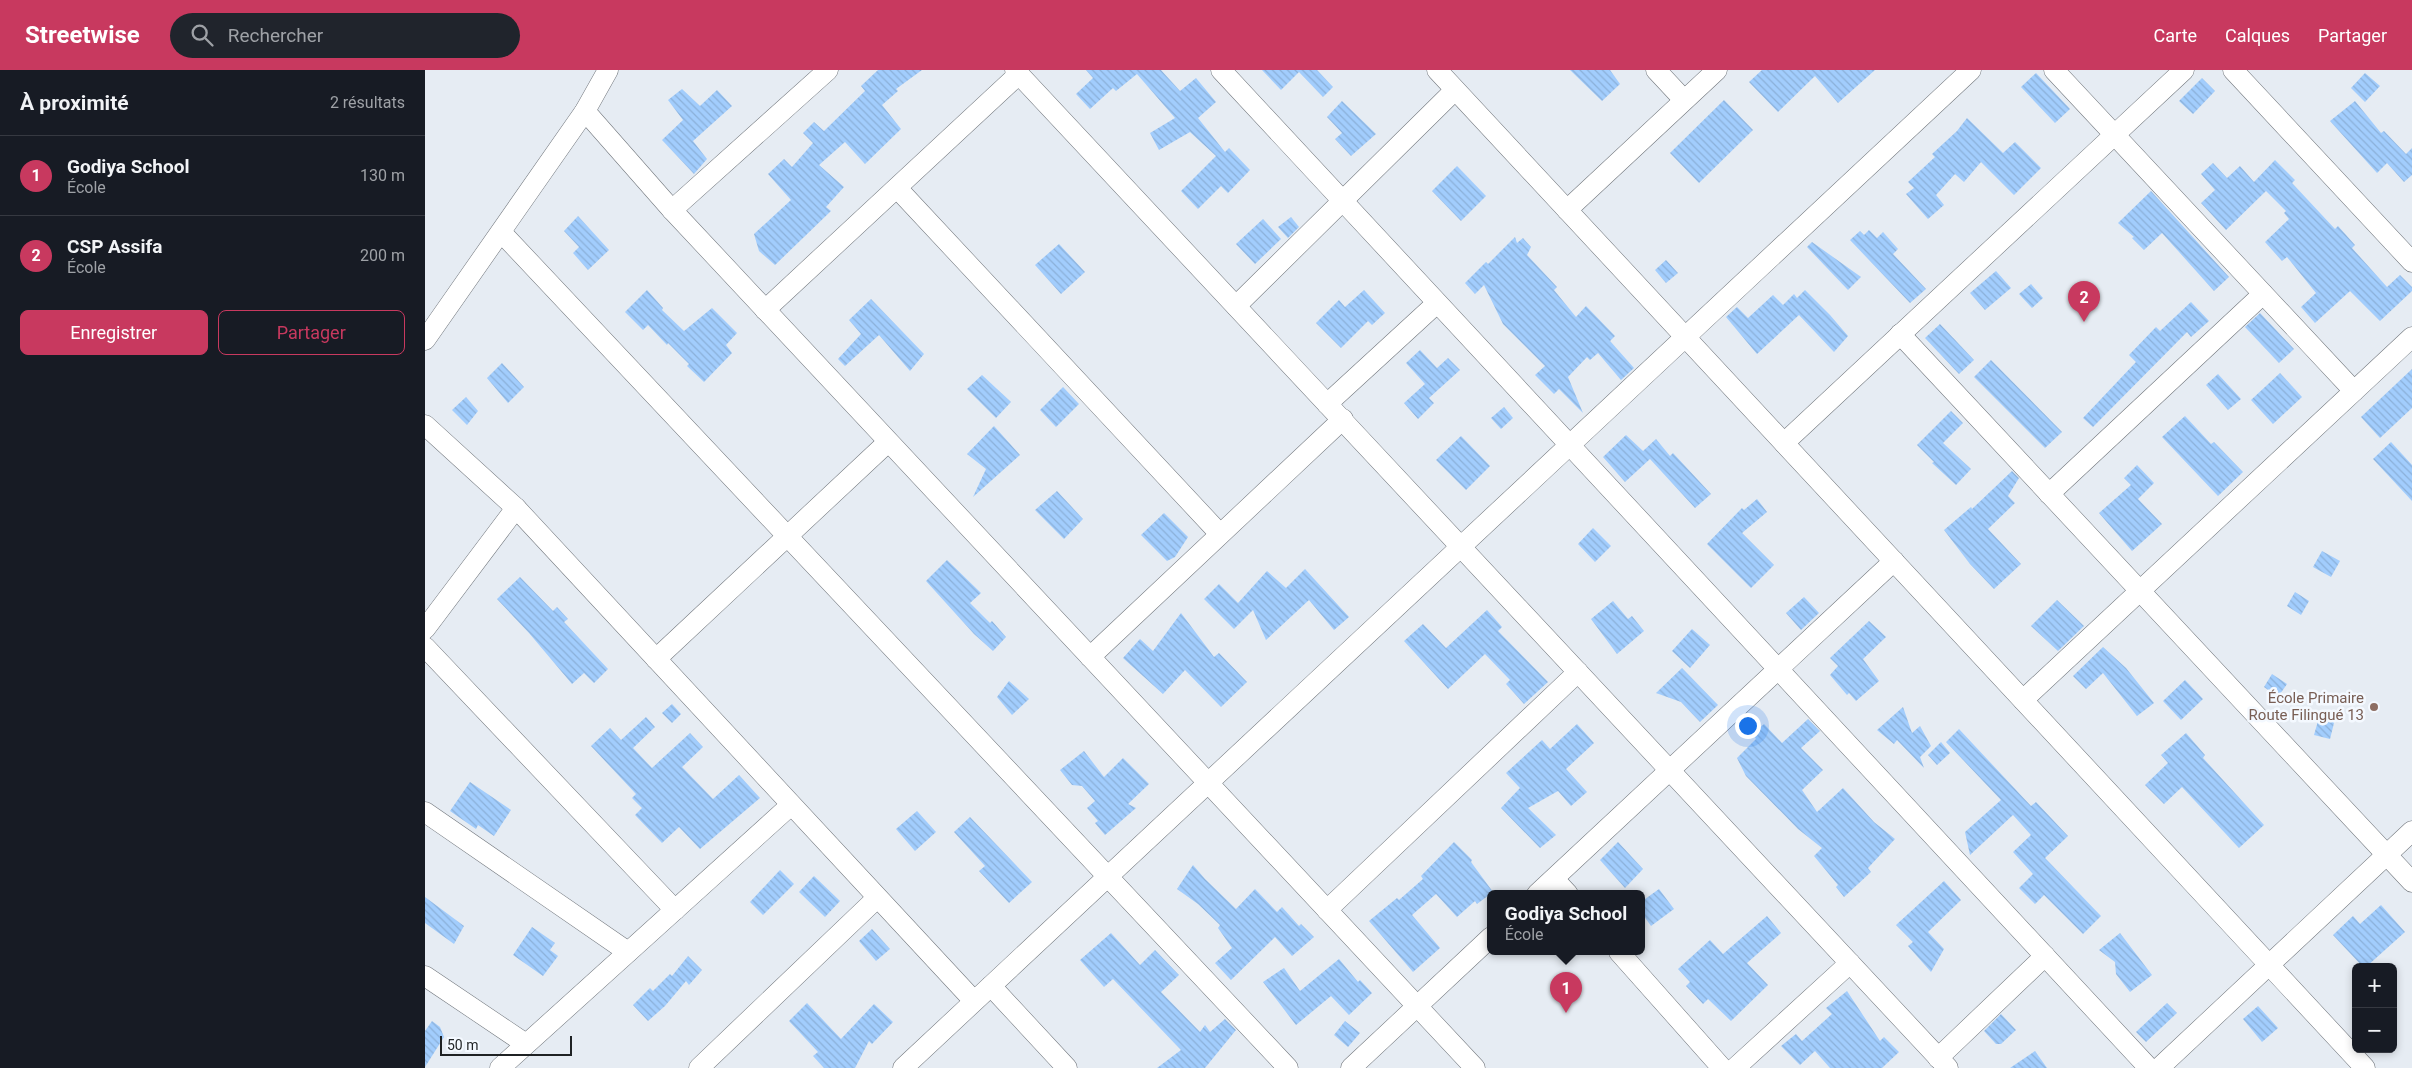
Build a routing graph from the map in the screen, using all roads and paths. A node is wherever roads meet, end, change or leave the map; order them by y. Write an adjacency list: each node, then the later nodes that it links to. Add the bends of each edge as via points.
1 (608, 70): 14 (street)
2 (828, 70): 18 (street)
3 (1221, 70): 17 (street)
4 (1437, 70): 12 (street)
5 (1656, 70): 13 (street)
6 (1717, 70): 13 (street)
7 (1971, 70): 27 (street)
8 (2054, 70): 15 (street)
9 (2184, 70): 15 (street)
10 (2233, 70): 21 (street)
11 (1017, 72): 16 (street); 24 (street)
12 (1455, 90): 17 (street); 19 (street)
13 (1684, 100): 19 (street)
14 (585, 112): 18 (street); 20 (street)
15 (2114, 134): 22 (street); 26 (street)
16 (897, 188): 25 (street); 39 (street)
17 (1342, 200): 23 (street); 24 (street)
18 (672, 210): 25 (street)
19 (1567, 210): 27 (street)
20 (501, 232): 29 (street); 40 (street)
21 (2412, 262)
22 (2263, 294): 30 (street); 37 (street)
23 (1437, 303): 31 (street); 36 (street)
24 (1236, 306): 31 (street)
25 (765, 310): 34 (street)
26 (1901, 334): 35 (street); 37 (street)
27 (1685, 337): 35 (street); 36 (street)
28 (2412, 337): 30 (street)
29 (425, 340)
30 (2354, 391): 43 (street)
31 (1327, 404): 32 (street)
32 (1343, 419): 39 (street); 41 (street)
33 (425, 425): 38 (street)
34 (888, 442): 40 (street); 46 (street)
35 (1784, 443): 42 (street)
36 (1570, 445): 41 (street); 48 (street)
37 (2049, 494): 43 (street)
38 (516, 508): 44 (street); 47 (street)
39 (1220, 534): 46 (street)
40 (788, 536): 47 (street); 57 (street)
41 (1461, 547): 49 (street); 52 (street)
42 (1894, 561): 48 (street); 50 (street)
43 (2140, 591): 50 (street); 56 (street)
44 (425, 629)
45 (425, 647): 63 (street)
46 (1090, 658): 52 (street)
47 (657, 659): 53 (street)
48 (1778, 669): 51 (street); 68 (street)
49 (1578, 672): 51 (street); 64 (street)
50 (2023, 700): 70 (street)
51 (1670, 770): 58 (street); 69 (street)
52 (1208, 783): 57 (street); 64 (street)
53 (791, 805): 62 (street); 63 (street)
54 (425, 812): 66 (street)
55 (2412, 832): 56 (street)
56 (2387, 855): 59 (street); 70 (street)
57 (1108, 876): 72 (street); 81 (street)
58 (1554, 879): 60 (street); 61 (street)
59 (2412, 882)
60 (1542, 890)
61 (1564, 890)
62 (877, 898): 73 (street); 78 (street)
63 (675, 910): 66 (street)
64 (1327, 910): 74 (street)
65 (1487, 941): 74 (street)
66 (628, 952): 75 (street)
67 (1622, 955): 84 (street)
68 (2045, 956): 76 (street); 86 (street)
69 (1850, 963): 76 (street); 85 (street)
70 (2269, 965): 87 (street); 88 (street)
71 (425, 976): 75 (street)
72 (991, 986): 73 (street); 80 (street)
73 (974, 1001): 79 (street)
74 (1417, 1006): 82 (street); 83 (street)
75 (526, 1044): 77 (street)
76 (1943, 1063)
77 (500, 1068)
78 (699, 1068)
79 (903, 1068)
80 (1067, 1068)
81 (1289, 1068)
82 (1351, 1068)
83 (1475, 1068)
84 (1722, 1068)
85 (1735, 1068)
86 (2149, 1068)
87 (2159, 1068)
88 (2365, 1068)

